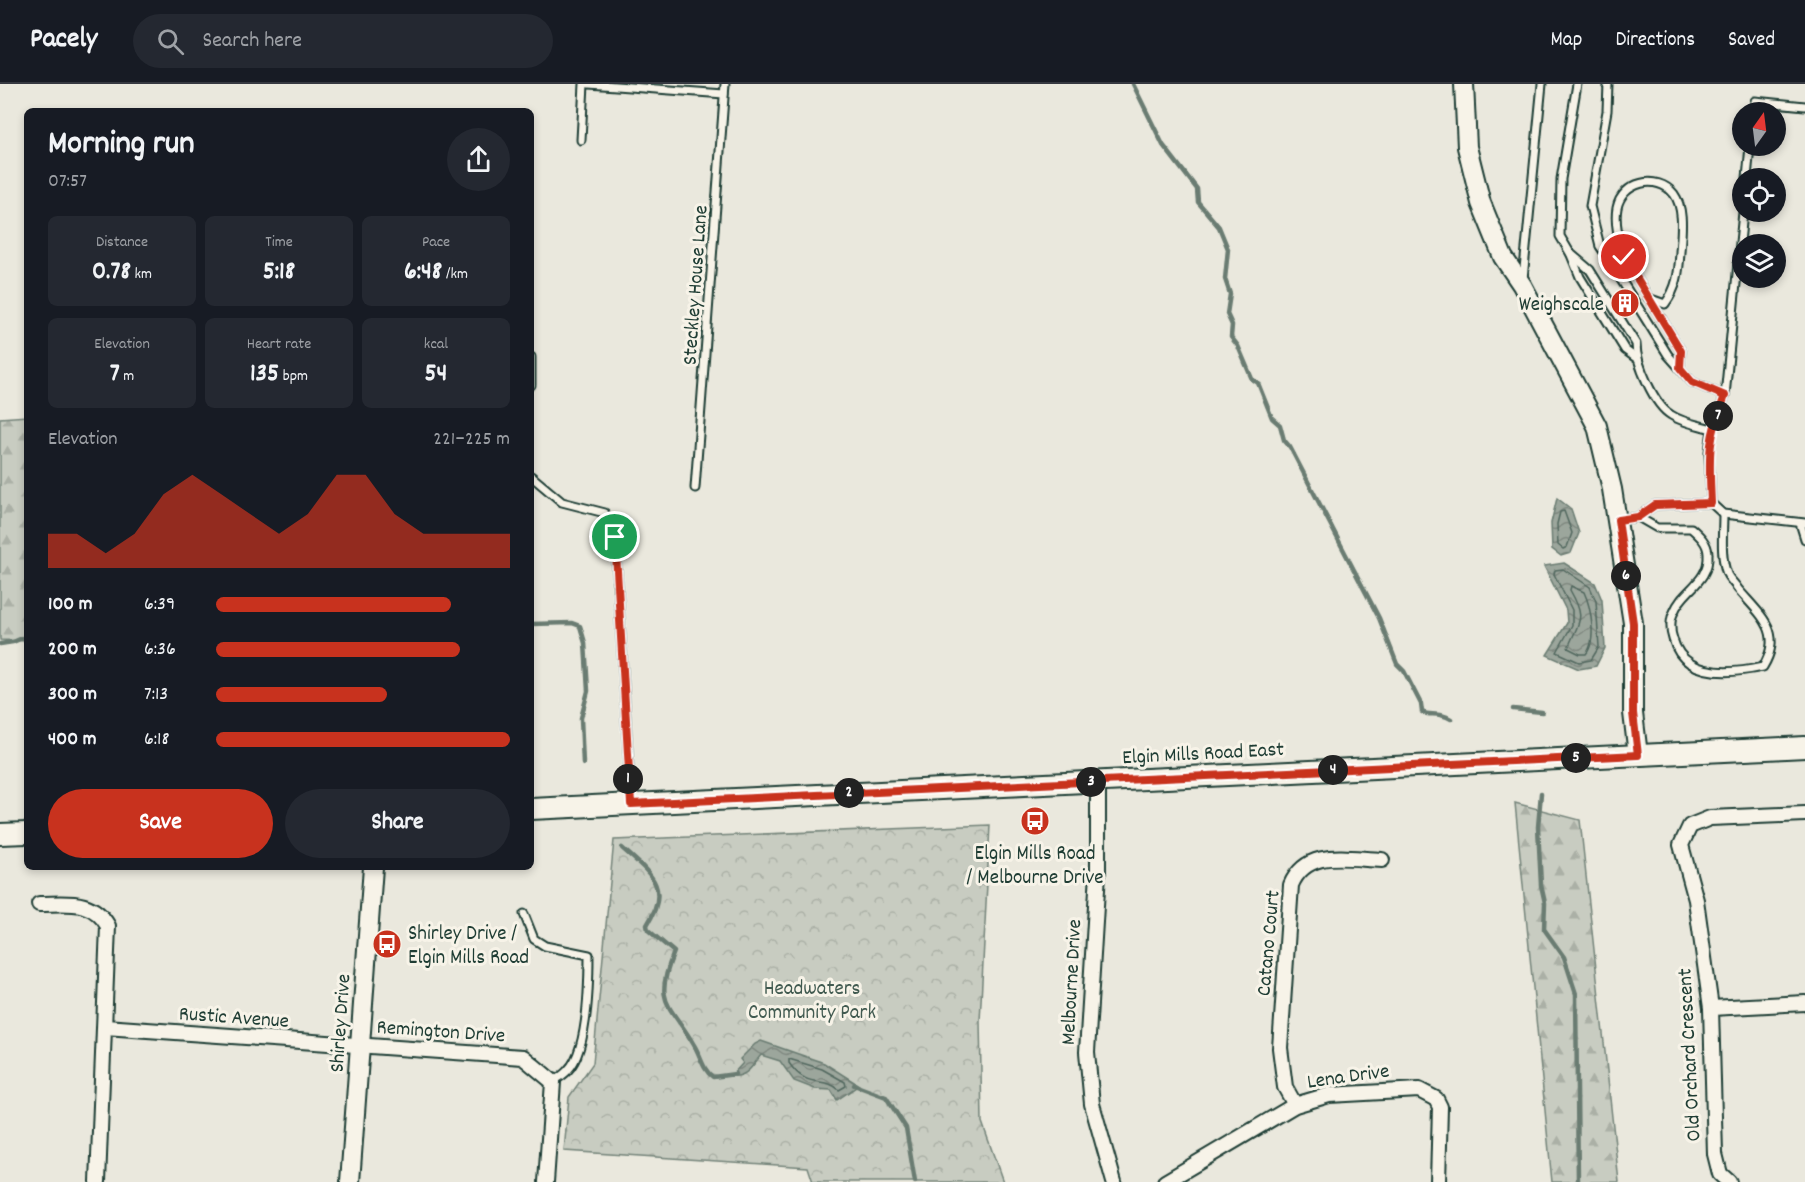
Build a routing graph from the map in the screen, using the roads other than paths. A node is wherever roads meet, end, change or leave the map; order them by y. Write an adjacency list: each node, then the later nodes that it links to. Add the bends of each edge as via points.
1 (587, 84): 7 (lane); 10 (lane)
2 (725, 84): 7 (lane, Steckley House Lane)
3 (1464, 84): 15 (street, via 1467,147 1480,203 1503,256)
4 (1542, 84): 15 (lane)
5 (1577, 84): 13 (lane, via 1558,223)
6 (1608, 84): 12 (lane, via 1590,206)
7 (724, 94): 22 (lane, Steckley House Lane)
8 (1786, 104): 9 (lane)
9 (1805, 106)
10 (581, 140)
11 (1742, 222): 19 (lane)
12 (1600, 246): 14 (lane); 18 (lane)
13 (1570, 253): 17 (lane, via 1624,350); 17 (lane, via 1590,270 1636,344)
14 (1624, 257): 16 (lane); 16 (lane, via 1617,229 1619,200 1635,184 1656,183 1666,187 1679,205 1679,267 1674,292 1665,304)
15 (1522, 285): 26 (street, via 1597,426)
16 (1648, 298): 18 (lane, via 1681,351)
17 (1636, 358): 20 (lane, via 1668,413)
18 (1680, 368): 19 (lane, via 1692,382)
19 (1725, 396): 20 (lane)
20 (1712, 429): 23 (lane)
21 (534, 479): 32 (lane, via 562,502 605,513 615,537)
22 (695, 488)
23 (1711, 503): 24 (lane); 25 (lane, via 1655,505)
24 (1723, 514): 25 (lane, via 1727,575 1768,626 1773,638 1771,654 1763,667 1710,672 1690,664 1675,647 1671,633 1673,613 1704,574 1708,554 1703,538 1691,528 1657,528); 27 (lane)
25 (1638, 517): 26 (lane)
26 (1618, 520): 30 (street, via 1633,623 1633,713)
27 (1803, 523): 28 (lane)
28 (1805, 539)
29 (1805, 747): 30 (main road, Elgin Mills Road East)
30 (1638, 755): 31 (main road, Elgin Mills Road East)
31 (1098, 781): 32 (main road, Elgin Mills Road East); 50 (street, Melbourne Drive, via 1098,873 1087,1052 1092,1104)
32 (631, 804): 33 (main road, Elgin Mills Road East)
33 (534, 809)
34 (1805, 814): 42 (street, Old Orchard Crescent, via 1710,818 1690,826 1684,835 1683,856 1696,900)
35 (24, 833): 36 (main road)
36 (0, 834)
37 (1382, 860): 46 (street, Catano Court, via 1317,858 1300,868 1291,885 1280,1048 1285,1087)
38 (373, 870): 44 (street, Shirley Drive)
39 (39, 904): 43 (street, via 83,904 101,914 108,926)
40 (524, 914): 45 (lane, via 534,939 589,955 580,1047 570,1069)
41 (1805, 1003): 42 (street)
42 (1711, 1008): 53 (street, Old Orchard Crescent, via 1715,1154 1720,1174)
43 (105, 1027): 44 (street, Rustic Avenue); 47 (street)
44 (360, 1045): 45 (street, Remington Drive, via 523,1057); 48 (street, Shirley Drive)
45 (553, 1082): 49 (street)
46 (1295, 1104): 51 (street, Lena Drive); 52 (street, Lena Drive, via 1358,1092 1408,1089 1428,1093 1440,1107)
47 (98, 1182)
48 (350, 1182)
49 (546, 1182)
50 (1114, 1182)
51 (1165, 1182)
52 (1438, 1182)
53 (1729, 1182)

